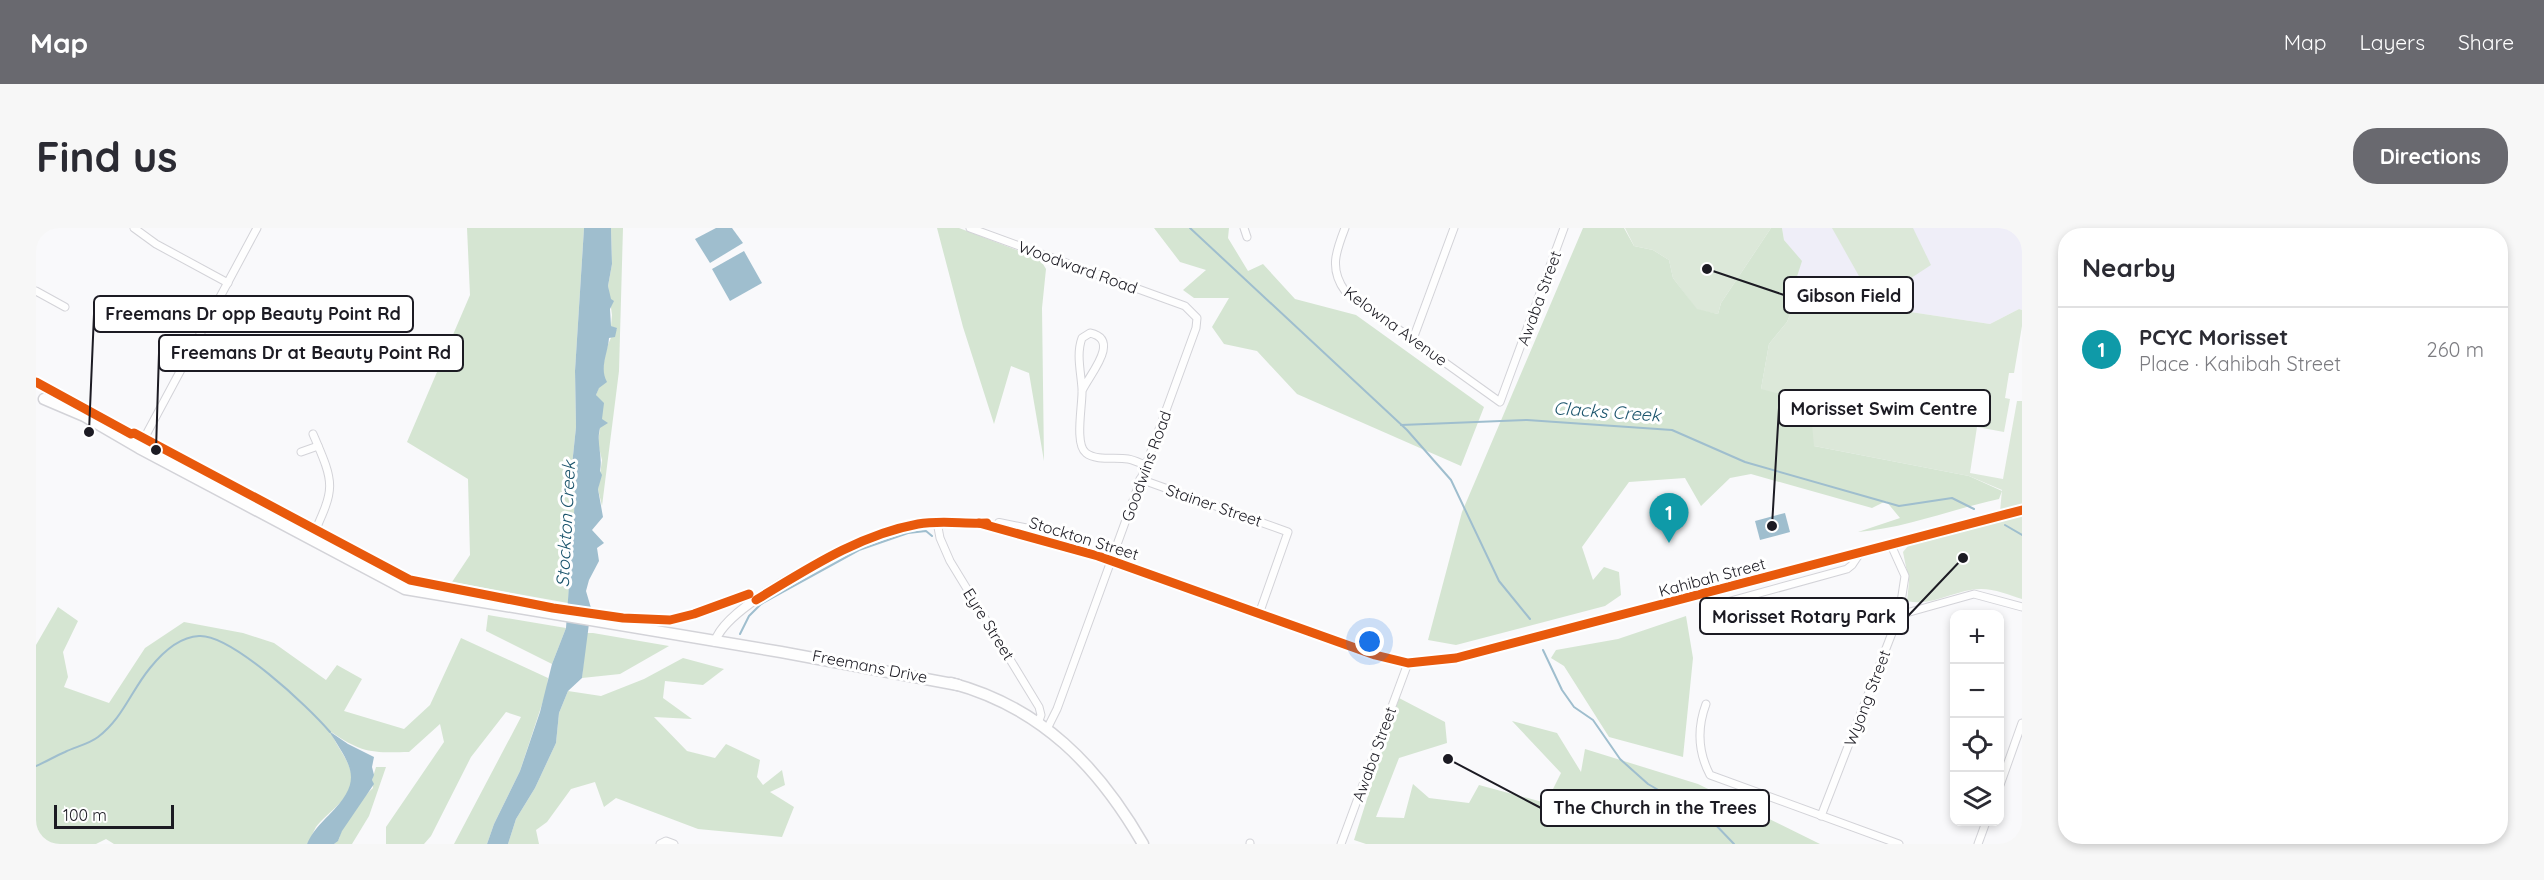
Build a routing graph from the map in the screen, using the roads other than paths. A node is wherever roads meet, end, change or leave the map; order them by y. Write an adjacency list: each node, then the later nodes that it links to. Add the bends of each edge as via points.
1 (134, 228): 9 (street)
2 (257, 228): 9 (street)
3 (970, 228): 12 (street, Woodward Road)
4 (1244, 228): 8 (street)
5 (1345, 228): 13 (street, Kelowna Avenue, via 1335,253 1337,280 1345,291)
6 (1454, 228): 13 (street)
7 (1564, 228): 16 (street, Awaba Street)
8 (1247, 237)
9 (228, 283): 19 (street)
10 (37, 294): 11 (street)
11 (65, 306)
12 (1185, 306): 21 (street, Goodwins Road, via 1197,318 1196,328)
13 (1413, 339): 16 (street, Kelowna Avenue)
14 (1082, 391): 14 (street, via 1080,344 1090,333 1104,344); 21 (street, via 1080,433 1086,453)
15 (40, 397): 19 (main road, Freemans Drive, via 84,416)
16 (1500, 402)
17 (313, 434): 18 (street)
18 (318, 446): 20 (street); 25 (street, via 331,488)
19 (139, 448): 25 (main road, Freemans Drive)
20 (301, 452)
21 (1145, 465): 22 (street, Goodwins Road)
22 (1140, 479): 28 (street, Goodwins Road); 31 (street, Stainer Street, via 1288,532)
23 (2022, 510): 26 (street, Kahibah Street)
24 (938, 522): 28 (street, Stockton Street, via 979,523); 33 (street, Stockton Street, via 874,536 828,558 738,612 719,631); 37 (street, Eyre Street, via 950,561 1040,707)
25 (311, 540): 33 (main road, Freemans Drive, via 405,589)
26 (1891, 545): 27 (street, Kahibah Street); 32 (street, Wyong Street, via 1905,576)
27 (1860, 553): 29 (street, Kahibah Street); 29 (street, via 1847,569 1716,605 1709,604)
28 (1112, 561): 31 (street, Stockton Street); 37 (street, Goodwins Road, via 1057,710)
29 (1704, 594): 34 (street, Kahibah Street, via 1456,658)
30 (2022, 607): 32 (street, via 1974,594)
31 (1259, 614): 34 (street, Stockton Street)
32 (1899, 615): 39 (street, Wyong Street)
33 (715, 642): 37 (main road, Freemans Drive, via 888,666 997,699)
34 (1408, 663): 44 (street, Awaba Street)
35 (1706, 704): 39 (street, via 1700,722 1701,751 1710,775)
36 (2022, 723): 38 (street)
37 (1043, 726): 43 (main road, Freemans Drive, via 1104,783)
38 (2004, 774)
39 (1821, 816): 45 (street)
40 (1985, 826): 46 (street)
41 (660, 844): 42 (street)
42 (674, 844)
43 (1143, 844)
44 (1341, 844)
45 (1899, 844)
46 (1978, 844)

